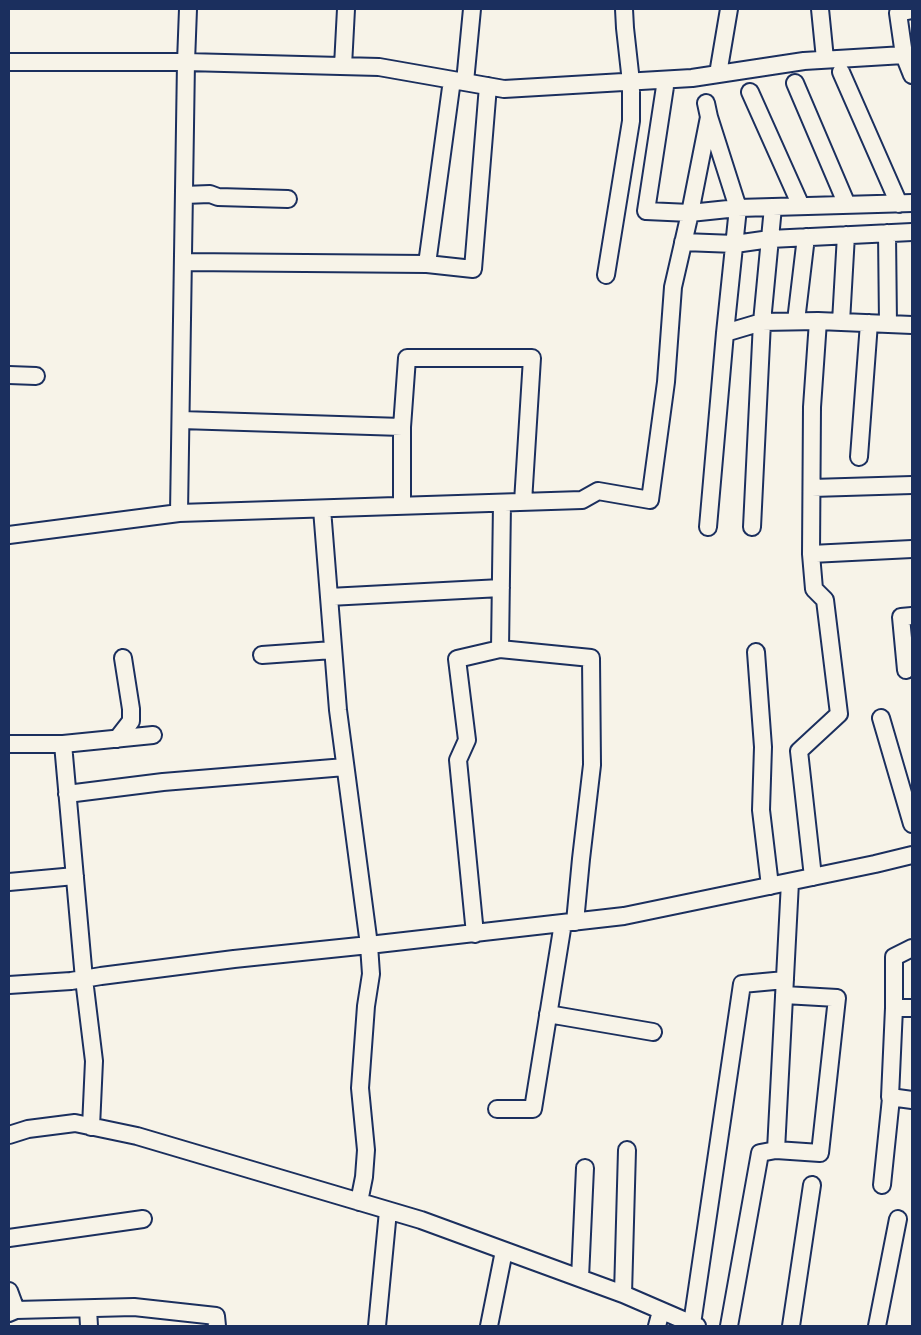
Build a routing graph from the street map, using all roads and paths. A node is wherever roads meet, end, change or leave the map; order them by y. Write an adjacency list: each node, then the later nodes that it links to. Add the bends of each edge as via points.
1 (188, 9): 12 (street)
2 (346, 9): 13 (street)
3 (472, 9): 18 (street)
4 (624, 9): 19 (street)
5 (729, 9): 15 (street)
6 (820, 9): 9 (street)
7 (912, 10): 10 (street, via 898,13)
8 (890, 46): 9 (street)
9 (824, 54): 10 (street); 15 (street, via 804,61)
10 (904, 55): 16 (street)
11 (9, 62): 12 (street)
12 (186, 62): 13 (street); 23 (street)
13 (343, 66): 18 (street, via 378,67)
14 (840, 72): 25 (street)
15 (718, 74): 17 (street)
16 (912, 75)
17 (666, 80): 19 (street); 30 (street, via 646,211)
18 (459, 81): 21 (street); 39 (street)
19 (631, 82): 21 (street, via 504,89); 40 (street, via 631,121)
20 (796, 82): 26 (street)
21 (488, 86): 39 (street, via 473,269)
22 (750, 92): 27 (street)
23 (184, 195): 24 (street); 38 (street)
24 (288, 199)
25 (906, 203): 26 (street)
26 (846, 205): 27 (street)
27 (801, 206): 28 (street)
28 (773, 207): 29 (street); 35 (street)
29 (738, 208): 30 (street); 30 (street, via 707,110); 37 (street)
30 (690, 213): 36 (street)
31 (912, 232): 32 (street)
32 (888, 233): 33 (street); 46 (street)
33 (846, 235): 34 (street); 44 (street)
34 (806, 237): 35 (street); 41 (street)
35 (770, 239): 37 (street); 43 (street)
36 (683, 242): 37 (street); 56 (street, via 673,287 666,382 650,500 598,491 582,500)
37 (735, 244): 48 (street)
38 (183, 262): 39 (street); 51 (street)
39 (427, 264)
40 (606, 275)
41 (796, 321): 42 (street); 43 (street)
42 (818, 321): 44 (street); 55 (street, via 812,406)
43 (762, 322): 48 (street); 62 (street)
44 (841, 322): 45 (street)
45 (869, 323): 46 (street); 53 (street)
46 (888, 324): 47 (street)
47 (912, 325)
48 (725, 333): 61 (street)
49 (9, 375): 50 (street)
50 (36, 376)
51 (181, 420): 52 (street); 60 (street)
52 (402, 427): 56 (street, via 407,358 532,358); 58 (street)
53 (859, 457)
54 (912, 485): 55 (street)
55 (812, 488): 65 (street)
56 (523, 502): 57 (street)
57 (502, 503): 58 (street); 66 (street)
58 (402, 506): 59 (street)
59 (322, 509): 60 (street); 67 (street)
60 (179, 513): 63 (street)
61 (708, 527)
62 (752, 527)
63 (9, 535)
64 (912, 549): 65 (street)
65 (812, 554): 85 (street, via 814,589 825,600 839,714 799,751)
66 (501, 588): 67 (street); 69 (street)
67 (329, 597): 70 (street)
68 (912, 616): 74 (street, via 900,617)
69 (500, 649): 89 (street, via 591,658 592,765); 90 (street, via 457,659 467,740 458,760)
70 (333, 650): 72 (street); 80 (street)
71 (756, 652): 88 (street, via 763,747 761,810)
72 (262, 655)
73 (123, 658): 77 (street, via 131,721)
74 (905, 670)
75 (880, 718): 82 (street)
76 (153, 735): 77 (street)
77 (117, 739): 79 (street)
78 (9, 744): 79 (street)
79 (63, 744): 81 (street)
80 (345, 767): 81 (street, via 164,782); 91 (street)
81 (67, 794): 84 (street)
82 (912, 824)
83 (912, 854): 85 (street)
84 (74, 876): 86 (street); 93 (street)
85 (813, 877): 87 (street)
86 (9, 882)
87 (790, 882): 88 (street); 95 (street)
88 (770, 886): 89 (street, via 624,916)
89 (569, 922): 90 (street); 98 (street)
90 (475, 934): 91 (street)
91 (369, 945): 93 (street); 110 (street, via 370,974 360,1088 366,1150)
92 (912, 948): 96 (street, via 894,956)
93 (84, 979): 94 (street); 103 (street, via 94,1061)
94 (9, 985)
95 (784, 987): 106 (street); 106 (street, via 838,998 820,1153); 122 (street, via 742,984)
96 (894, 1008): 97 (street); 100 (street)
97 (912, 1008)
98 (548, 1014): 99 (street); 102 (street, via 533,1109)
99 (653, 1032)
100 (891, 1098): 101 (street); 109 (street)
101 (912, 1100)
102 (497, 1110)
103 (92, 1126): 104 (street, via 75,1123 28,1129); 110 (street, via 137,1136)
104 (9, 1135)
105 (626, 1150): 118 (street)
106 (776, 1150): 127 (street, via 760,1153)
107 (585, 1168): 116 (street)
108 (812, 1185): 128 (street)
109 (882, 1185)
110 (359, 1202): 111 (street)
111 (388, 1210): 115 (street); 125 (street)
112 (143, 1219): 114 (street)
113 (898, 1219): 129 (street)
114 (9, 1238)
115 (504, 1251): 116 (street); 126 (street)
116 (580, 1278): 118 (street)
117 (9, 1291): 120 (street)
118 (623, 1294): 121 (street)
119 (88, 1309): 120 (street); 123 (street); 124 (street, via 134,1308 216,1316)
120 (12, 1312)
121 (659, 1318): 122 (street)
122 (695, 1325)
123 (89, 1326)
124 (217, 1326)
125 (378, 1326)
126 (489, 1326)
127 (729, 1326)
128 (791, 1326)
129 (877, 1326)

